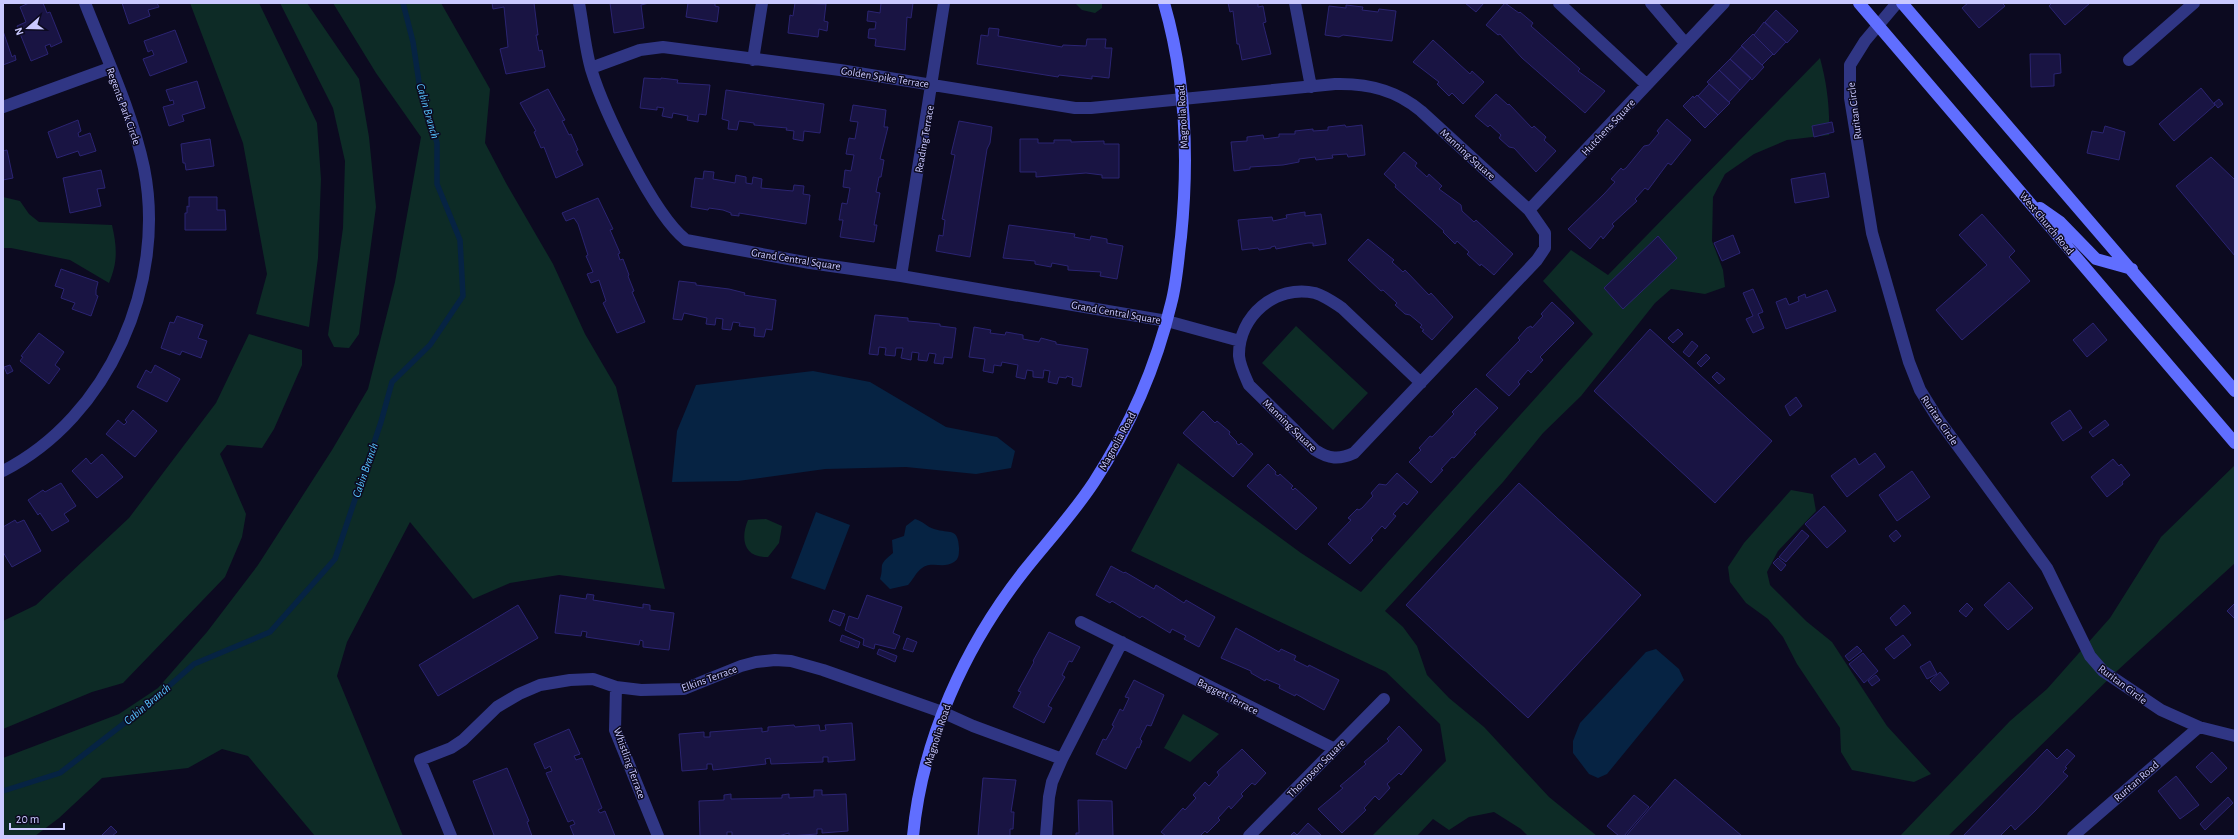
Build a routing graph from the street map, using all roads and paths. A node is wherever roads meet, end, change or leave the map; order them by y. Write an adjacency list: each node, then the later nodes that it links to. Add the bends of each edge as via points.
1 (85, 3): 18 (street, Regents Park Circle)
2 (579, 3): 19 (street, Grand Central Square)
3 (762, 3): 16 (street)
4 (944, 3): 20 (street, Reading Terrace)
5 (1164, 3): 23 (main road, Magnolia Road, via 1179,69)
6 (1295, 3): 22 (street)
7 (1559, 3): 21 (street)
8 (1651, 3): 15 (street)
9 (1724, 3): 15 (street, Hutchens Square)
10 (1859, 3): 14 (main road, West Church Road)
11 (1897, 3): 14 (street, Ruritan Circle)
12 (1902, 3): 27 (main road)
13 (2194, 3): 17 (street)
14 (1879, 25): 25 (main road, West Church Road); 40 (street, Ruritan Circle, via 1850,65 1850,98 1872,233 1909,362 1920,390 1938,419 2047,568 2090,656 2102,671 2149,703)
15 (1685, 43): 21 (street, Hutchens Square)
16 (753, 60): 19 (street, Golden Spike Terrace, via 663,47 640,50); 20 (street, Golden Spike Terrace, via 840,70)
17 (2129, 60)
18 (110, 68): 24 (street); 34 (street, Regents Park Circle, via 136,135 144,169 148,239 137,303 123,341 106,372 86,400 63,426 36,450)
19 (591, 68): 28 (street, Grand Central Square, via 634,165 666,220 675,232 686,240 810,263)
20 (933, 85): 23 (street, Golden Spike Terrace, via 1075,108); 28 (street, Reading Terrace)
21 (1646, 85): 26 (street, Hutchens Square)
22 (1310, 87): 23 (street, Manning Square); 26 (street, Manning Square, via 1335,84 1365,85 1408,100)
23 (1183, 101): 29 (main road, Magnolia Road, via 1185,195 1178,267)
24 (3, 107)
25 (2023, 195): 27 (main road, via 2060,222 2096,259); 33 (main road, West Church Road)
26 (1529, 210): 31 (street, Manning Square, via 1545,233 1545,248 1537,260)
27 (2132, 270): 32 (main road)
28 (901, 276): 29 (street, Grand Central Square)
29 (1167, 321): 30 (street); 39 (main road, Magnolia Road, via 1149,375 1113,450 1064,523 1023,572 995,612 970,654)
30 (1240, 341): 31 (street, Manning Square, via 1250,319 1259,307 1272,298 1286,293 1315,293 1342,308); 31 (street, Manning Square, via 1239,357 1249,385 1324,456 1343,458 1354,453)
31 (1421, 384)
32 (2235, 391)
33 (2235, 444)
34 (3, 471)
35 (1082, 622): 36 (street, Baggett Terrace)
36 (1122, 642): 42 (street, Baggett Terrace); 43 (street)
37 (616, 687): 39 (street, Elkins Terrace, via 648,690 684,689 756,662 791,661); 44 (street, Elkins Terrace, via 593,680 570,680 540,685 497,707 463,740 451,748 420,760); 45 (street, Whistling Terrace, via 615,730)
38 (1384, 699): 42 (street, Thompson Square)
39 (942, 712): 43 (street); 46 (main road, Magnolia Road, via 923,778)
40 (2199, 727): 41 (street, Ruritan Circle); 49 (street, Ruritan Road)
41 (2235, 736)
42 (1335, 749): 48 (street, Thompson Square)
43 (1062, 758): 47 (street, via 1049,797)
44 (451, 836)
45 (658, 836)
46 (913, 836)
47 (1046, 836)
48 (1249, 836)
49 (2073, 836)

